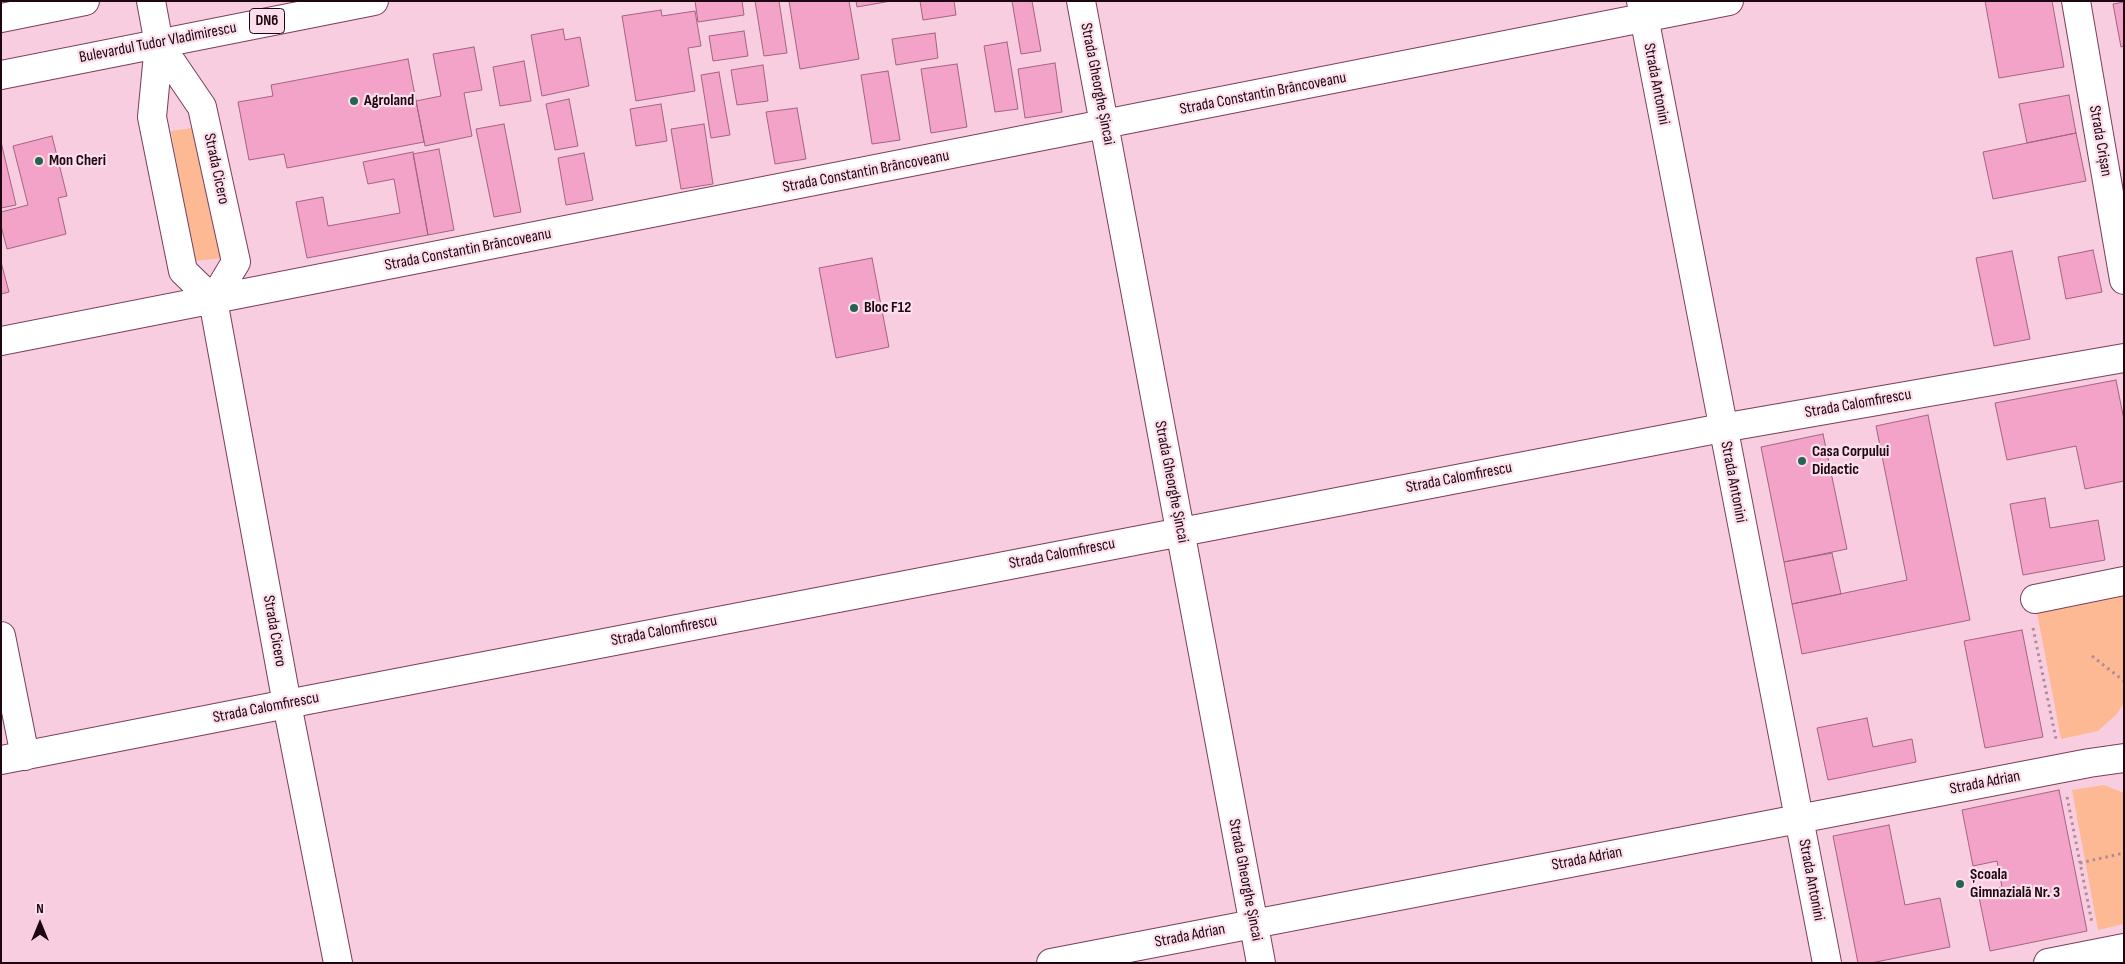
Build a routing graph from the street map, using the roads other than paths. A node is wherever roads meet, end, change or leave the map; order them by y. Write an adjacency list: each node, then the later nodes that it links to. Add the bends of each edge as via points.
1 (85, 1): 8 (street)
2 (151, 1): 9 (street, Strada Cicero)
3 (374, 1): 9 (street, Bulevardul Tudor Vladimirescu / DN6)
4 (1082, 1): 11 (street, Strada Gheorghe Șincai)
5 (1729, 1): 7 (street, Strada Constantin Brâncoveanu)
6 (2076, 1): 12 (street, Strada Crișan)
7 (1642, 9): 11 (street, Strada Constantin Brâncoveanu); 16 (street, Strada Antonini)
8 (1, 18)
9 (160, 44): 10 (street, Bulevardul Tudor Vladimirescu / DN6); 13 (street, Strada Cicero, via 152,117 183,271); 13 (street, Strada Cicero, via 202,107 234,252 236,262)
10 (1, 75)
11 (1105, 125): 13 (street, Strada Constantin Brâncoveanu); 17 (street, Strada Gheorghe Șincai)
12 (2124, 280)
13 (212, 300): 14 (street, Strada Constantin Brâncoveanu); 21 (street, Strada Cicero)
14 (1, 341)
15 (2124, 358): 16 (street, Strada Calomfirescu)
16 (1722, 428): 17 (street, Strada Calomfirescu); 24 (street, Strada Antonini)
17 (1181, 532): 21 (street, Strada Calomfirescu); 25 (street, Strada Gheorghe Șincai)
18 (2124, 581): 19 (street)
19 (2035, 599)
20 (1, 636): 22 (street)
21 (287, 704): 22 (street, Strada Calomfirescu); 27 (street, Strada Cicero)
22 (13, 758)
23 (2124, 758): 24 (street, Strada Adrian)
24 (1799, 818): 25 (street, Strada Adrian); 30 (street, Strada Antonini)
25 (1253, 924): 28 (street, Strada Adrian); 29 (street, Strada Gheorghe Șincai)
26 (2124, 948): 31 (street)
27 (338, 963)
28 (1051, 963)
29 (1261, 963)
30 (1827, 963)
31 (2048, 963)

